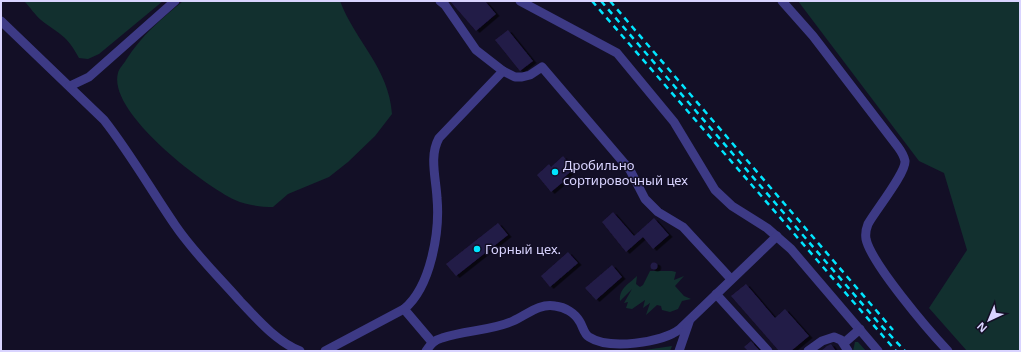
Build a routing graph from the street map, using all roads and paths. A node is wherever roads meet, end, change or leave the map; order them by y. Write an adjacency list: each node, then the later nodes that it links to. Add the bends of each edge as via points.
1 (175, 1): 7 (lane, via 89,77)
2 (440, 1): 6 (lane, via 476,50)
3 (520, 1): 8 (lane, via 617,53 674,122 715,190 732,206)
4 (782, 1): 23 (lane, via 813,36 901,152 905,162 904,168 872,217 865,232 866,240 877,262 915,313)
5 (1, 21): 7 (lane)
6 (503, 71): 9 (lane, via 515,77 522,77 542,67 630,170 645,199 658,212 683,227); 11 (lane, via 439,138 435,146 438,199 436,238 423,283 417,296)
7 (70, 86): 16 (lane, via 118,137 176,226 200,257 262,324)
8 (777, 236): 9 (lane); 13 (lane)
9 (731, 279): 10 (lane)
10 (716, 294): 12 (lane); 20 (lane)
11 (404, 309): 14 (lane); 17 (lane)
12 (690, 321): 14 (lane, via 676,333 658,340 603,342 588,337 580,321 570,311 546,305 501,326); 19 (lane)
13 (860, 329): 15 (lane); 22 (lane)
14 (432, 342): 18 (lane)
15 (846, 347): 21 (lane, via 838,338 830,338)
16 (300, 351)
17 (325, 351)
18 (426, 351)
19 (679, 351)
20 (768, 351)
21 (808, 351)
22 (878, 351)
23 (948, 351)

